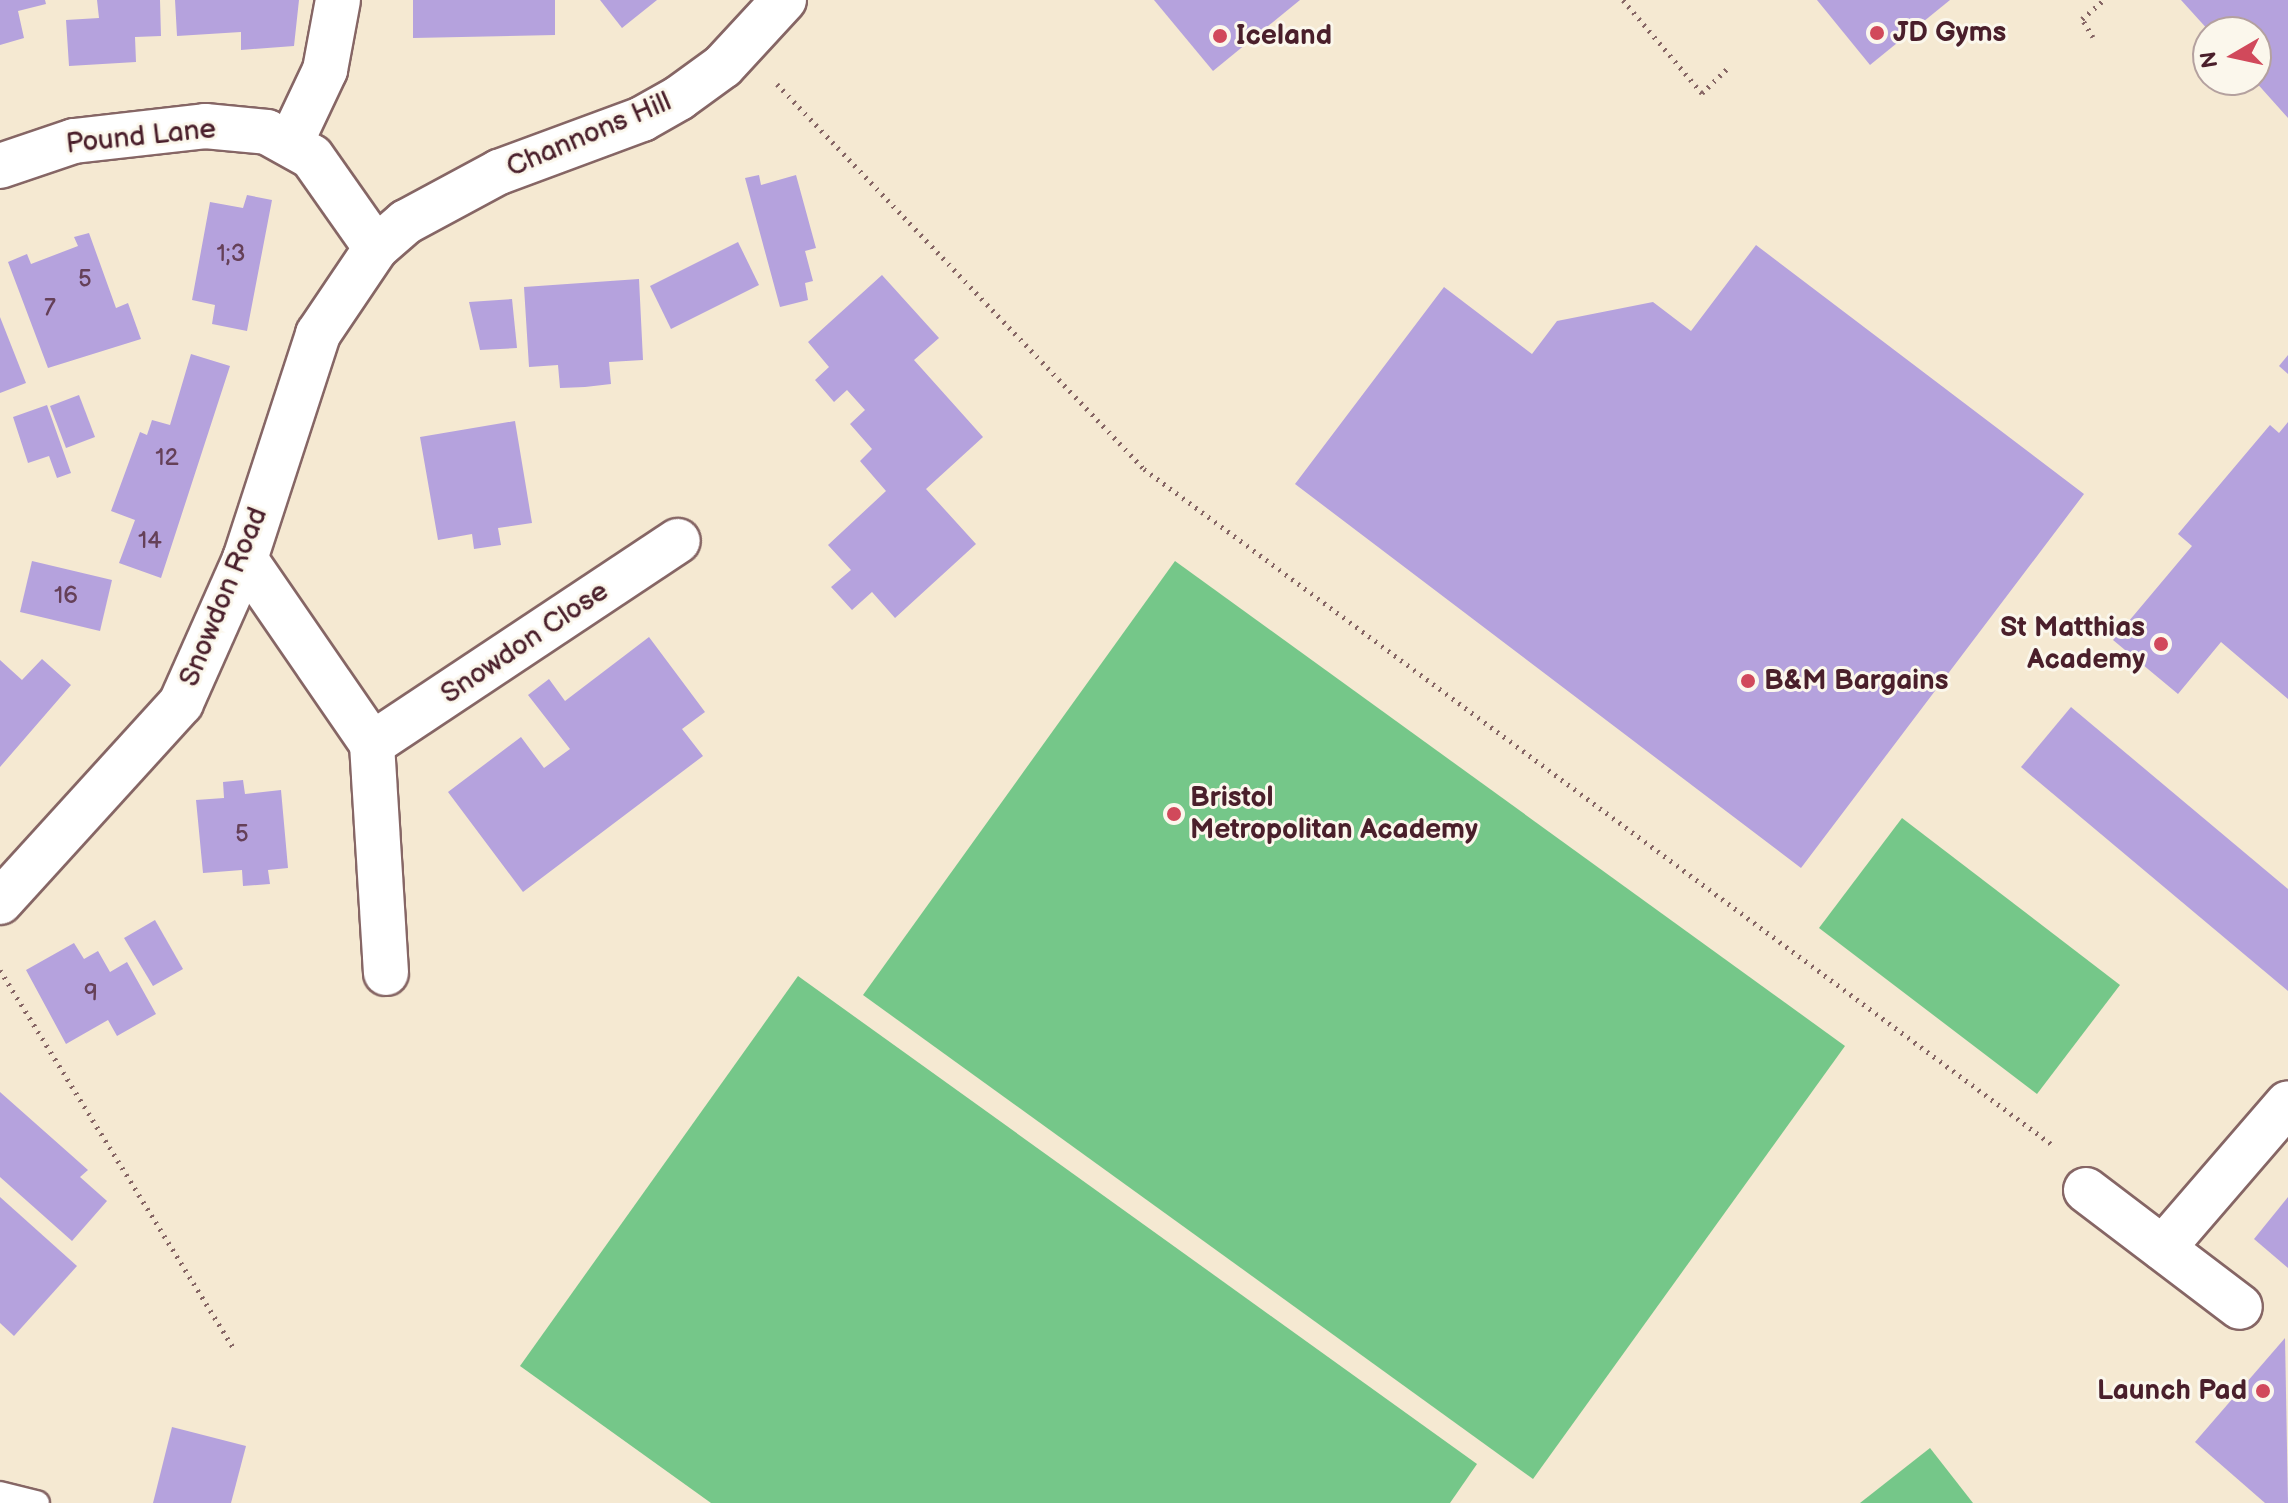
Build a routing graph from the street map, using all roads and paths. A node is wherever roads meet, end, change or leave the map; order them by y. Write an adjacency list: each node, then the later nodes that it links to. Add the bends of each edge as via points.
1 (338, 0): 8 (street, via 325,70)
2 (784, 0): 6 (street, Channons Hill)
3 (1623, 0): 7 (path, via 1702,93)
4 (2104, 0): 5 (path, via 2082,19)
5 (2093, 37)
6 (741, 47): 10 (street, Channons Hill, via 655,112 499,172 419,215); 18 (path, via 1144,469 2079,1165)
7 (1730, 66)
8 (291, 142): 9 (street, Pound Lane, via 267,132 205,126 74,141); 10 (street, Pound Lane, via 327,176)
9 (0, 166)
10 (376, 248): 12 (street, Snowdon Road, via 318,334)
11 (678, 541): 13 (street, Snowdon Close)
12 (245, 559): 13 (street); 14 (street, Snowdon Road, via 181,703)
13 (372, 744): 16 (street)
14 (0, 902)
15 (0, 970): 21 (path)
16 (386, 973)
17 (2288, 1103): 19 (street)
18 (2086, 1190): 19 (street)
19 (2163, 1248): 20 (street)
20 (2240, 1307)
21 (233, 1347)
22 (0, 1494): 23 (lane)
23 (37, 1503)

